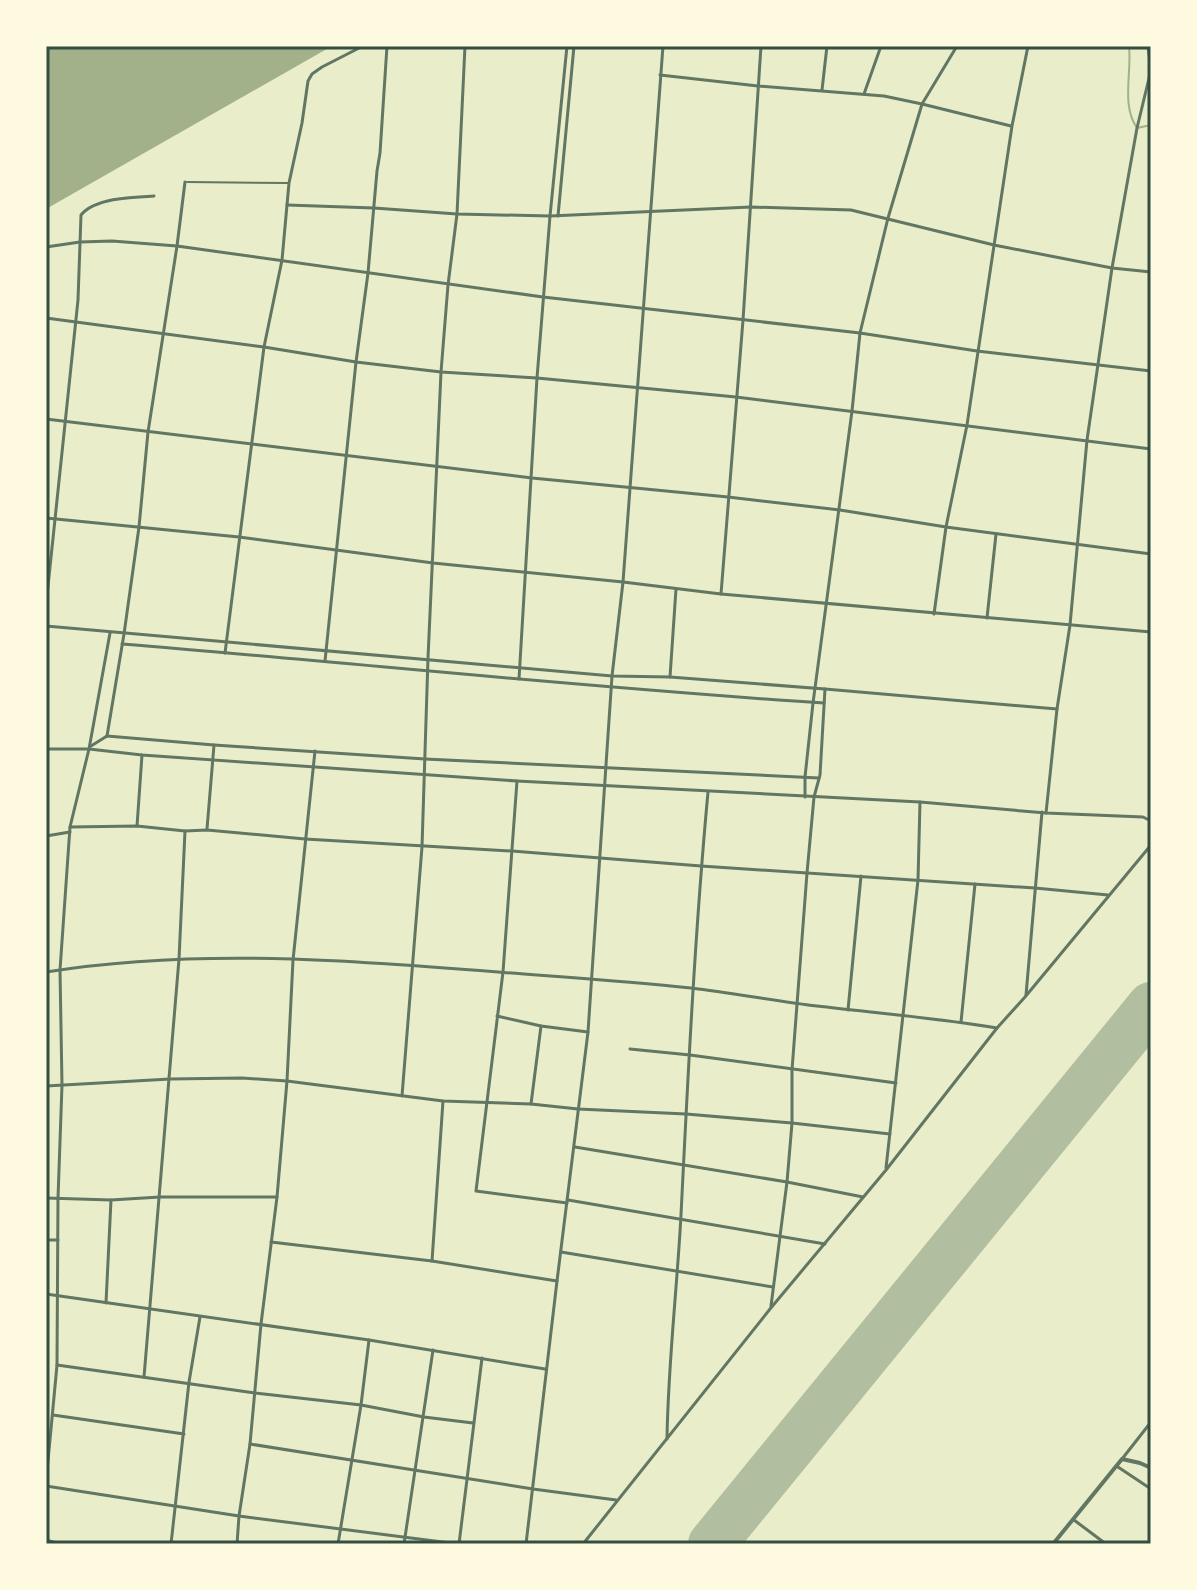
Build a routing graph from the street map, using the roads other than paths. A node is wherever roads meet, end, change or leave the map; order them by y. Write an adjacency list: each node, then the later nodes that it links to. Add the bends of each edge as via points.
1 (363, 46): 20 (street, via 322,67 308,81)
2 (387, 46): 24 (street)
3 (465, 46): 26 (street)
4 (567, 46): 27 (street)
5 (574, 46): 28 (street)
6 (663, 46): 13 (street)
7 (761, 46): 14 (street)
8 (827, 46): 15 (street)
9 (881, 46): 16 (street)
10 (957, 46): 17 (street)
11 (1028, 46): 18 (street)
12 (1148, 46): 35 (street, via 1151,70)
13 (660, 75): 14 (street); 25 (street)
14 (758, 86): 15 (street); 23 (street)
15 (822, 90): 16 (street)
16 (864, 94): 17 (street)
17 (922, 104): 18 (street); 29 (street)
18 (1012, 126): 31 (street)
19 (185, 182): 20 (lane); 32 (street)
20 (289, 183): 22 (street)
21 (154, 196): 30 (street, via 84,210)
22 (287, 205): 24 (street); 34 (street)
23 (751, 207): 25 (street); 29 (street, via 851,210); 42 (street)
24 (374, 208): 26 (street); 37 (street)
25 (650, 212): 28 (street); 40 (street)
26 (457, 214): 27 (street); 38 (street)
27 (550, 216): 28 (street); 39 (street)
28 (558, 216)
29 (888, 218): 31 (street); 44 (street)
30 (80, 242): 32 (street); 33 (street); 43 (street)
31 (994, 245): 35 (street); 47 (street)
32 (177, 246): 34 (street); 45 (street)
33 (46, 247)
34 (282, 260): 37 (street); 46 (street)
35 (1112, 268): 36 (street); 49 (street)
36 (1151, 272)
37 (368, 273): 38 (street); 48 (street)
38 (448, 285): 39 (street); 51 (street)
39 (543, 297): 40 (street); 52 (street)
40 (643, 309): 42 (street); 53 (street)
41 (46, 318): 43 (street)
42 (743, 320): 44 (street); 54 (street)
43 (75, 322): 45 (street); 57 (street)
44 (860, 333): 47 (street); 55 (street)
45 (163, 334): 46 (street); 59 (street)
46 (264, 347): 48 (street); 61 (street)
47 (977, 351): 49 (street); 58 (street)
48 (356, 362): 51 (street); 63 (street)
49 (1099, 365): 50 (street); 60 (street)
50 (1151, 371)
51 (441, 372): 52 (street); 64 (street)
52 (537, 378): 53 (street); 65 (street)
53 (637, 387): 54 (street); 66 (street)
54 (736, 397): 55 (street); 67 (street)
55 (852, 411): 58 (street); 68 (street)
56 (46, 419): 57 (street)
57 (66, 422): 59 (street); 70 (street)
58 (967, 425): 60 (street); 72 (street)
59 (148, 432): 61 (street); 71 (street)
60 (1087, 440): 62 (street); 75 (street)
61 (251, 445): 63 (street); 74 (street)
62 (1151, 449)
63 (348, 456): 64 (street); 76 (street)
64 (437, 466): 65 (street); 78 (street)
65 (532, 478): 66 (street); 79 (street)
66 (630, 487): 67 (street); 80 (street)
67 (728, 497): 68 (street); 82 (street)
68 (840, 510): 72 (street); 84 (street)
69 (46, 518): 70 (street)
70 (54, 519): 71 (street); 83 (street)
71 (139, 527): 74 (street); 91 (street)
72 (946, 527): 73 (street); 85 (street)
73 (996, 534): 75 (street); 86 (street)
74 (239, 537): 76 (street); 92 (street)
75 (1078, 544): 77 (street); 87 (street)
76 (337, 550): 78 (street); 94 (street)
77 (1151, 554)
78 (433, 563): 79 (street); 96 (street)
79 (526, 572): 80 (street); 98 (street)
80 (623, 582): 81 (street); 100 (street)
81 (676, 589): 82 (street); 101 (street)
82 (721, 594): 84 (street)
83 (46, 605)
84 (827, 605): 85 (street); 104 (street)
85 (934, 614): 86 (street)
86 (987, 618): 87 (street)
87 (1070, 625): 89 (street); 108 (street)
88 (46, 626): 90 (street)
89 (1151, 632)
90 (110, 633): 91 (street); 112 (street)
91 (124, 634): 92 (street); 93 (street)
92 (226, 641): 94 (street); 95 (street)
93 (122, 644): 95 (street); 109 (street)
94 (326, 651): 96 (street); 97 (street)
95 (225, 653): 97 (street)
96 (428, 658): 98 (street); 99 (street)
97 (325, 661): 99 (street)
98 (519, 666): 100 (street); 102 (street)
99 (428, 672): 102 (street); 116 (street)
100 (612, 676): 101 (street); 103 (street)
101 (670, 677): 104 (street)
102 (519, 679): 103 (street)
103 (612, 687): 106 (street); 118 (street)
104 (816, 688): 105 (street); 106 (street)
105 (825, 689): 107 (street); 108 (street)
106 (813, 703): 107 (street); 120 (street)
107 (824, 703): 121 (street)
108 (1057, 709): 128 (street)
109 (107, 736): 110 (street); 112 (street)
110 (214, 745): 113 (street); 115 (street)
111 (46, 749): 112 (street)
112 (89, 749): 114 (street); 131 (street)
113 (315, 751): 116 (street); 117 (street)
114 (142, 755): 115 (street); 130 (street)
115 (212, 759): 117 (street); 132 (street)
116 (425, 759): 118 (street); 119 (street)
117 (312, 767): 119 (street); 135 (street)
118 (606, 768): 120 (street); 123 (street)
119 (425, 774): 122 (street); 137 (street)
120 (805, 777): 121 (street); 125 (street)
121 (819, 778): 126 (street)
122 (517, 781): 123 (street); 138 (street)
123 (605, 786): 124 (street); 139 (street)
124 (708, 792): 125 (street); 140 (street)
125 (805, 797): 126 (street)
126 (814, 797): 127 (street); 141 (street)
127 (920, 802): 128 (street); 143 (street)
128 (1044, 812): 129 (street); 145 (street)
129 (1151, 821)
130 (137, 826): 131 (street); 133 (street)
131 (70, 829): 134 (street); 150 (street)
132 (207, 830): 133 (street); 135 (street)
133 (185, 831): 147 (street)
134 (46, 836)
135 (305, 839): 137 (street); 148 (street)
136 (1151, 845): 146 (street)
137 (422, 847): 138 (street); 149 (street)
138 (512, 851): 139 (street); 152 (street)
139 (600, 859): 140 (street); 153 (street)
140 (701, 866): 141 (street); 154 (street)
141 (807, 873): 142 (street); 156 (street)
142 (861, 876): 143 (street); 157 (street)
143 (918, 880): 144 (street); 159 (street)
144 (975, 884): 145 (street); 160 (street)
145 (1035, 888): 146 (street); 155 (street)
146 (1108, 895): 155 (street)
147 (179, 959): 148 (street); 150 (street); 167 (street)
148 (293, 960): 149 (street); 168 (street)
149 (413, 965): 152 (street); 172 (street)
150 (60, 970): 151 (street); 170 (street)
151 (46, 972)
152 (503, 972): 153 (street); 158 (street)
153 (593, 978): 154 (street); 163 (street)
154 (694, 988): 156 (street); 165 (street)
155 (1025, 997): 162 (street)
156 (798, 1004): 157 (street); 166 (street)
157 (848, 1010): 159 (street)
158 (497, 1016): 161 (street); 174 (street)
159 (903, 1017): 160 (street); 169 (street)
160 (961, 1022): 162 (street)
161 (541, 1026): 163 (street); 175 (street)
162 (997, 1028): 182 (street)
163 (588, 1032): 176 (street)
164 (630, 1049): 165 (street)
165 (690, 1055): 166 (street); 177 (street)
166 (792, 1070): 169 (street); 178 (street)
167 (170, 1079): 168 (street); 170 (street); 184 (street)
168 (287, 1081): 172 (street); 185 (street)
169 (896, 1083): 179 (street)
170 (62, 1085): 171 (street); 188 (street)
171 (46, 1086)
172 (402, 1096): 173 (street)
173 (443, 1101): 174 (street); 198 (street)
174 (486, 1103): 175 (street); 190 (street, via 476,1191)
175 (531, 1104): 176 (street)
176 (578, 1109): 177 (street); 180 (street)
177 (686, 1114): 178 (street); 181 (street)
178 (792, 1123): 179 (street); 183 (street)
179 (890, 1134): 182 (street)
180 (574, 1147): 181 (street); 190 (street)
181 (683, 1165): 183 (street); 191 (street)
182 (886, 1170): 186 (street)
183 (787, 1182): 186 (street); 192 (street)
184 (160, 1197): 185 (street); 189 (street); 205 (street)
185 (277, 1197): 195 (street)
186 (863, 1197): 196 (street)
187 (46, 1198): 188 (street)
188 (58, 1198): 189 (street); 194 (street)
189 (111, 1200): 204 (street)
190 (567, 1202): 191 (street); 197 (street)
191 (681, 1219): 192 (street); 199 (street)
192 (779, 1235): 196 (street); 201 (street)
193 (46, 1240): 194 (street)
194 (58, 1240): 203 (street)
195 (271, 1242): 198 (street); 208 (street)
196 (825, 1244): 206 (street)
197 (561, 1252): 199 (street); 200 (street)
198 (432, 1261): 200 (street)
199 (676, 1272): 201 (street); 223 (street)
200 (557, 1281): 213 (street)
201 (773, 1287): 206 (street)
202 (46, 1294): 203 (street)
203 (58, 1296): 204 (street); 212 (street)
204 (106, 1303): 205 (street)
205 (150, 1308): 207 (street); 214 (street)
206 (770, 1309): 223 (street)
207 (200, 1317): 208 (street); 215 (street)
208 (261, 1324): 209 (street); 216 (street)
209 (369, 1340): 210 (street); 217 (street)
210 (433, 1350): 211 (street); 219 (street)
211 (482, 1358): 213 (street); 221 (street)
212 (57, 1365): 214 (street); 218 (street)
213 (546, 1369): 232 (street)
214 (144, 1377): 215 (street)
215 (189, 1382): 216 (street); 222 (street)
216 (255, 1393): 217 (street); 224 (street)
217 (361, 1405): 219 (street); 226 (street)
218 (53, 1415): 222 (street); 231 (street)
219 (424, 1417): 221 (street); 229 (street)
220 (1151, 1422): 225 (street)
221 (473, 1423): 230 (street)
222 (184, 1434): 235 (street)
223 (667, 1439): 234 (street)
224 (250, 1444): 226 (street); 236 (street)
225 (1122, 1459): 227 (street); 228 (street)
226 (351, 1461): 229 (street); 238 (street)
227 (1117, 1466): 233 (street); 237 (street)
228 (1151, 1468)
229 (416, 1470): 230 (street); 239 (street)
230 (468, 1478): 232 (street); 246 (street)
231 (46, 1484): 235 (street)
232 (533, 1489): 234 (street); 247 (street)
233 (1151, 1489)
234 (616, 1500): 248 (street)
235 (176, 1505): 236 (street); 242 (street)
236 (239, 1516): 238 (street); 243 (street)
237 (1073, 1519): 249 (street); 250 (street)
238 (340, 1528): 239 (street); 244 (street)
239 (405, 1537): 245 (street); 246 (street)
240 (46, 1540): 241 (street)
241 (60, 1544)
242 (171, 1544)
243 (237, 1544)
244 (338, 1544)
245 (404, 1544)
246 (458, 1544)
247 (526, 1544)
248 (583, 1544)
249 (1053, 1544)
250 (1106, 1544)

